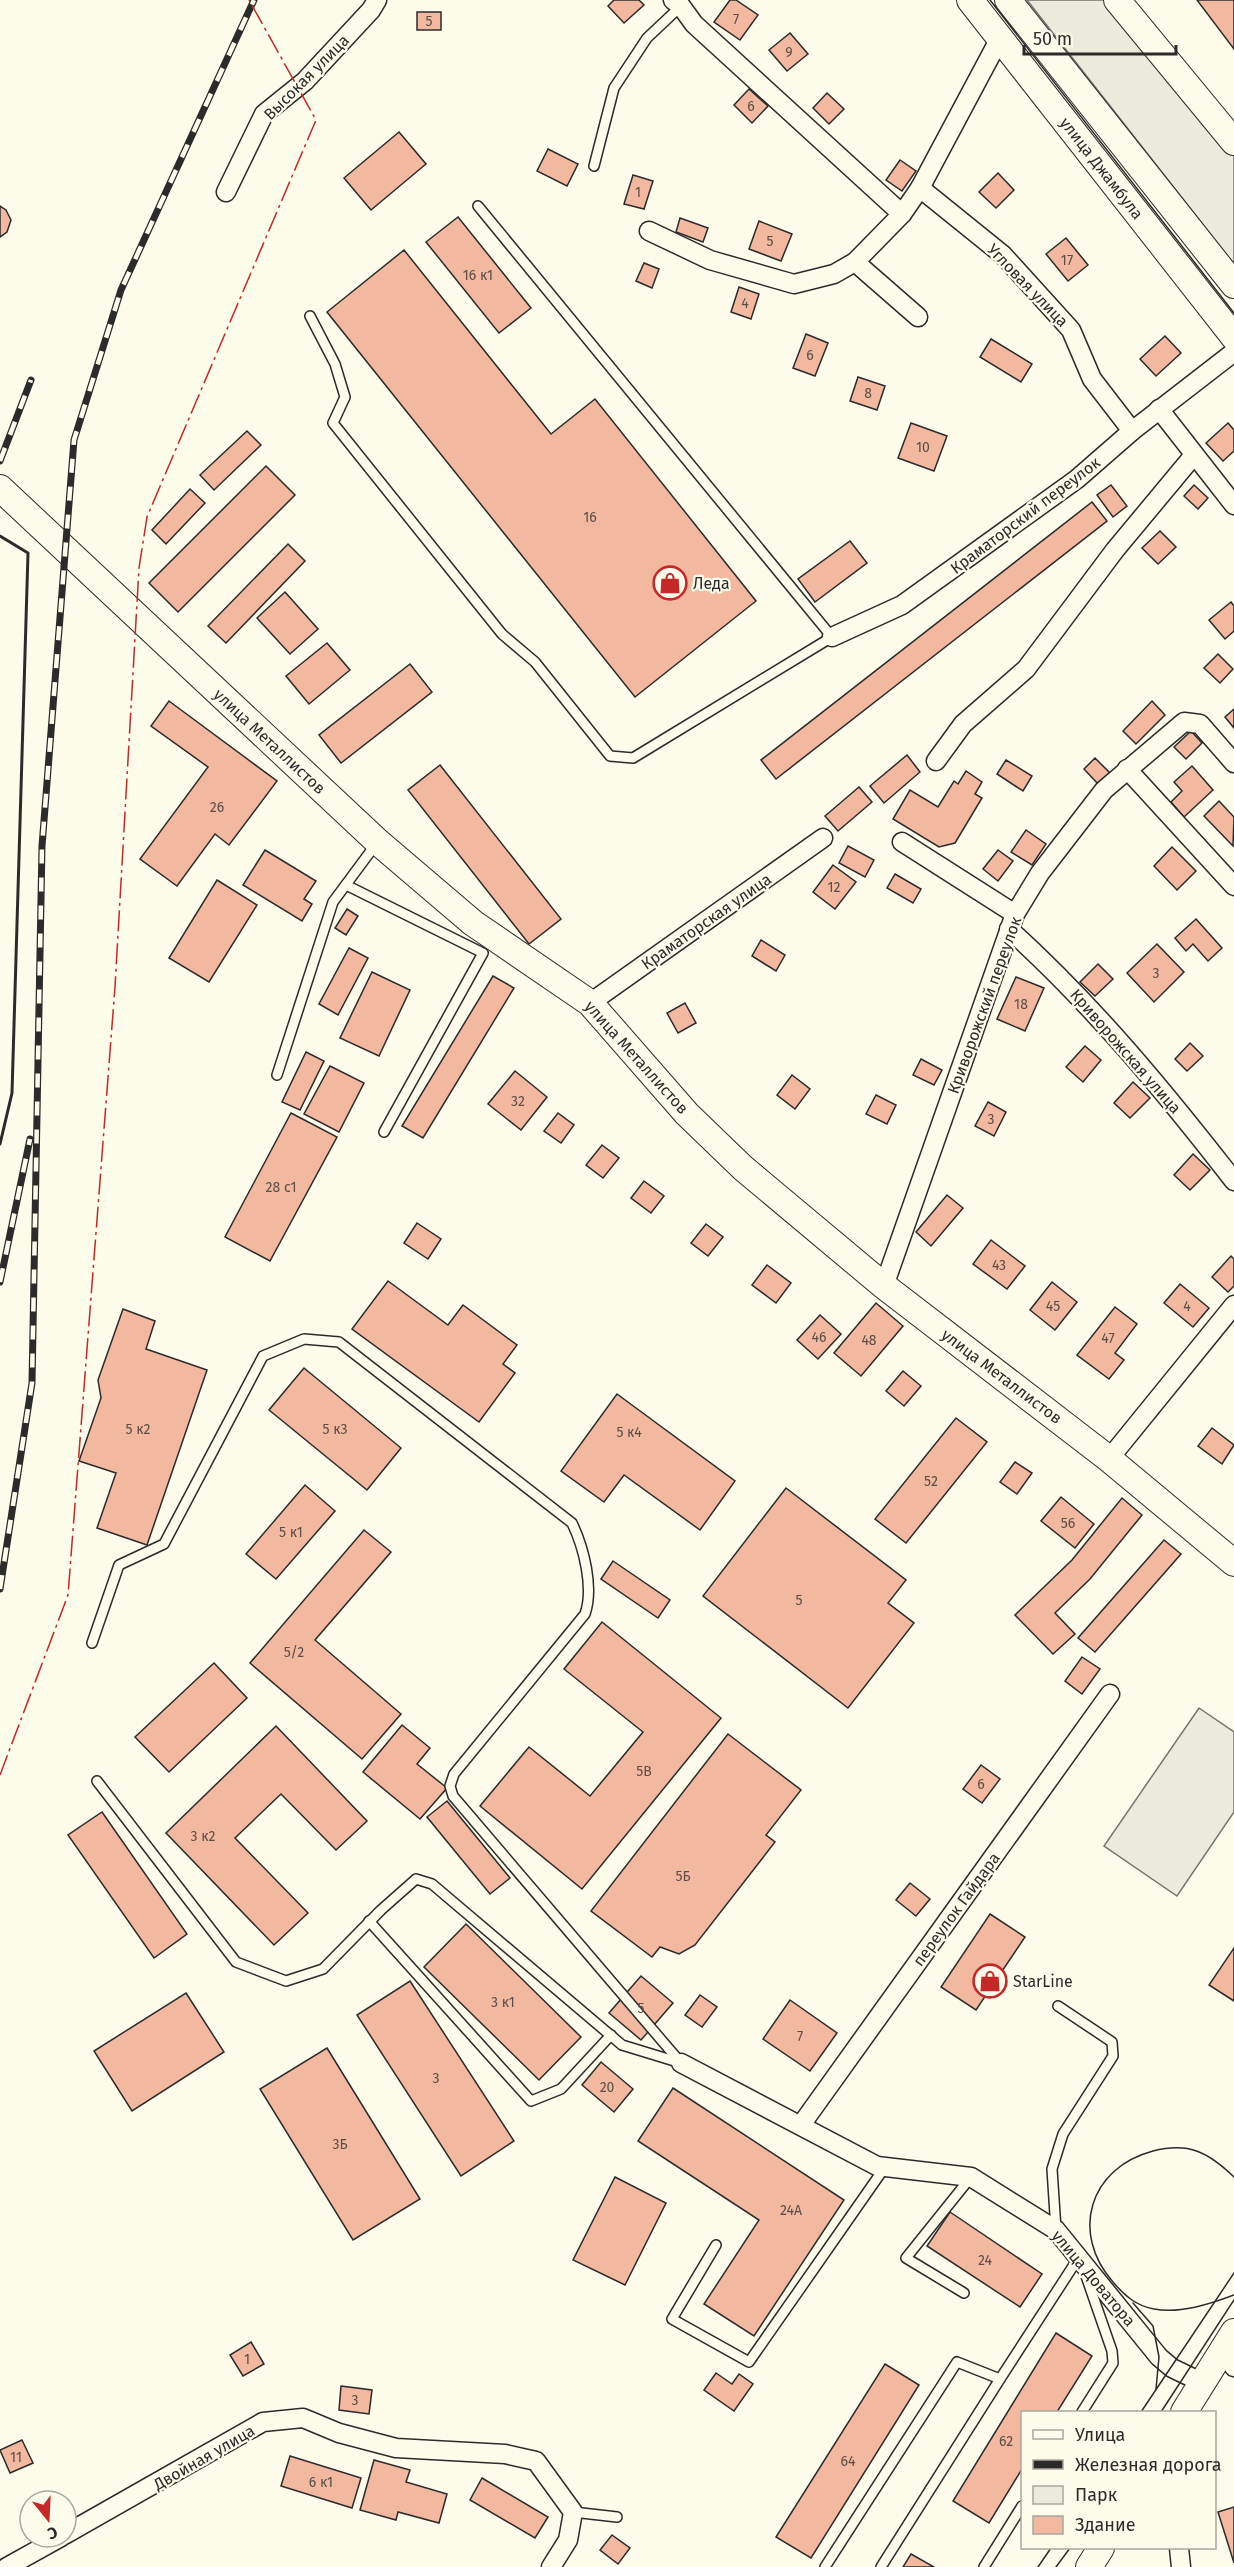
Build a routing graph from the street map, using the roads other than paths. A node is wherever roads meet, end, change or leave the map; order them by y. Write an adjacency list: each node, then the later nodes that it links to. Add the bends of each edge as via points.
1 (377, 0): 10 (street, Высокая улица, via 305,81 264,114)
2 (970, 0): 6 (street, улица Джамбула)
3 (1008, 0): 15 (street, улица Джамбула)
4 (1117, 0): 7 (street)
5 (677, 3): 8 (lane, via 647,38 614,88); 12 (street, via 694,24)
6 (1000, 38): 9 (street); 18 (street, улица Джамбула)
7 (1234, 142)
8 (594, 166)
9 (920, 188): 12 (street); 21 (street, Угловая улица, via 1003,255 1071,330 1092,379)
10 (226, 192)
11 (478, 206): 25 (lane)
12 (902, 214): 14 (street)
13 (649, 231): 14 (street, via 710,260 794,284 834,274)
14 (855, 262): 17 (street)
15 (1234, 285)
16 (310, 316): 25 (lane, via 335,364 345,397 333,423 502,634 535,662 610,756 633,758)
17 (918, 317)
18 (1234, 337)
19 (1234, 352): 20 (street, Краматорский переулок)
20 (1159, 409): 21 (street, Краматорский переулок); 22 (street)
21 (1132, 431): 25 (street, Краматорский переулок, via 1077,479 902,605)
22 (1194, 455): 24 (street); 26 (street, via 1115,550 1026,669 963,724)
23 (0, 488): 30 (street, улица Металлистов)
24 (1234, 505)
25 (832, 637)
26 (936, 761)
27 (1234, 764): 28 (street, Криворожский переулок, via 1200,724 1184,722)
28 (1127, 769): 33 (street); 34 (street, Криворожский переулок, via 1104,790 1040,873)
29 (823, 838): 35 (street, Краматорская улица)
30 (378, 842): 32 (lane); 35 (street, улица Металлистов, via 473,923)
31 (902, 842): 34 (street)
32 (346, 885): 36 (lane, via 333,902); 37 (lane, via 483,953)
33 (1234, 886)
34 (1012, 922): 38 (street, Криворожская улица, via 1150,1074); 39 (street, Криворожский переулок)
35 (590, 1003): 39 (street, улица Металлистов, via 719,1145)
36 (277, 1076)
37 (384, 1131)
38 (1234, 1181)
39 (884, 1286): 41 (street, улица Металлистов)
40 (1234, 1305): 41 (street)
41 (1109, 1459): 42 (street, улица Металлистов)
42 (1234, 1563)
43 (92, 1643): 49 (lane, via 119,1565 164,1544 262,1356 304,1339 339,1342 572,1523 578,1535 590,1598 585,1614 454,1774 450,1786 453,1796)
44 (1110, 1694): 50 (street, переулок Гайдара)
45 (97, 1780): 46 (lane, via 236,1962 286,1981 323,1969)
46 (369, 1921): 48 (lane, via 416,1879 432,1884); 48 (lane, via 531,2101 561,2089)
47 (1058, 2006): 53 (lane, via 1112,2042 1113,2056 1063,2134 1052,2169)
48 (611, 2036): 49 (lane, via 622,2045)
49 (681, 2063): 50 (street, улица Доватора)
50 (801, 2125): 51 (street, улица Доватора)
51 (885, 2167): 52 (street, улица Доватора); 54 (lane, via 749,2362 672,2319)
52 (970, 2177): 53 (street, улица Доватора); 56 (lane, via 906,2258)
53 (1056, 2230): 55 (street, улица Доватора)
54 (716, 2245)
55 (1079, 2257): 58 (lane); 59 (street, улица Доватора, via 1159,2357); 60 (lane, via 1113,2363)
56 (964, 2293)
57 (1230, 2350): 59 (street)
58 (1000, 2379): 72 (lane, via 957,2362); 73 (lane)
59 (1203, 2383): 61 (street)
60 (1083, 2411)
61 (1185, 2411)
62 (1021, 2509): 74 (lane)
63 (573, 2512): 64 (lane); 65 (street, Двойная улица, via 536,2462 505,2454 396,2448 339,2433 303,2418 262,2422); 71 (street, via 568,2541)
64 (617, 2517)
65 (78, 2527)
66 (40, 2549): 70 (street)
67 (1100, 2549): 75 (street)
68 (1179, 2549): 76 (street)
69 (0, 2550): 70 (street)
70 (8, 2567)
71 (551, 2567)
72 (825, 2567)
73 (881, 2567)
74 (984, 2567)
75 (1089, 2567)
76 (1181, 2567)

